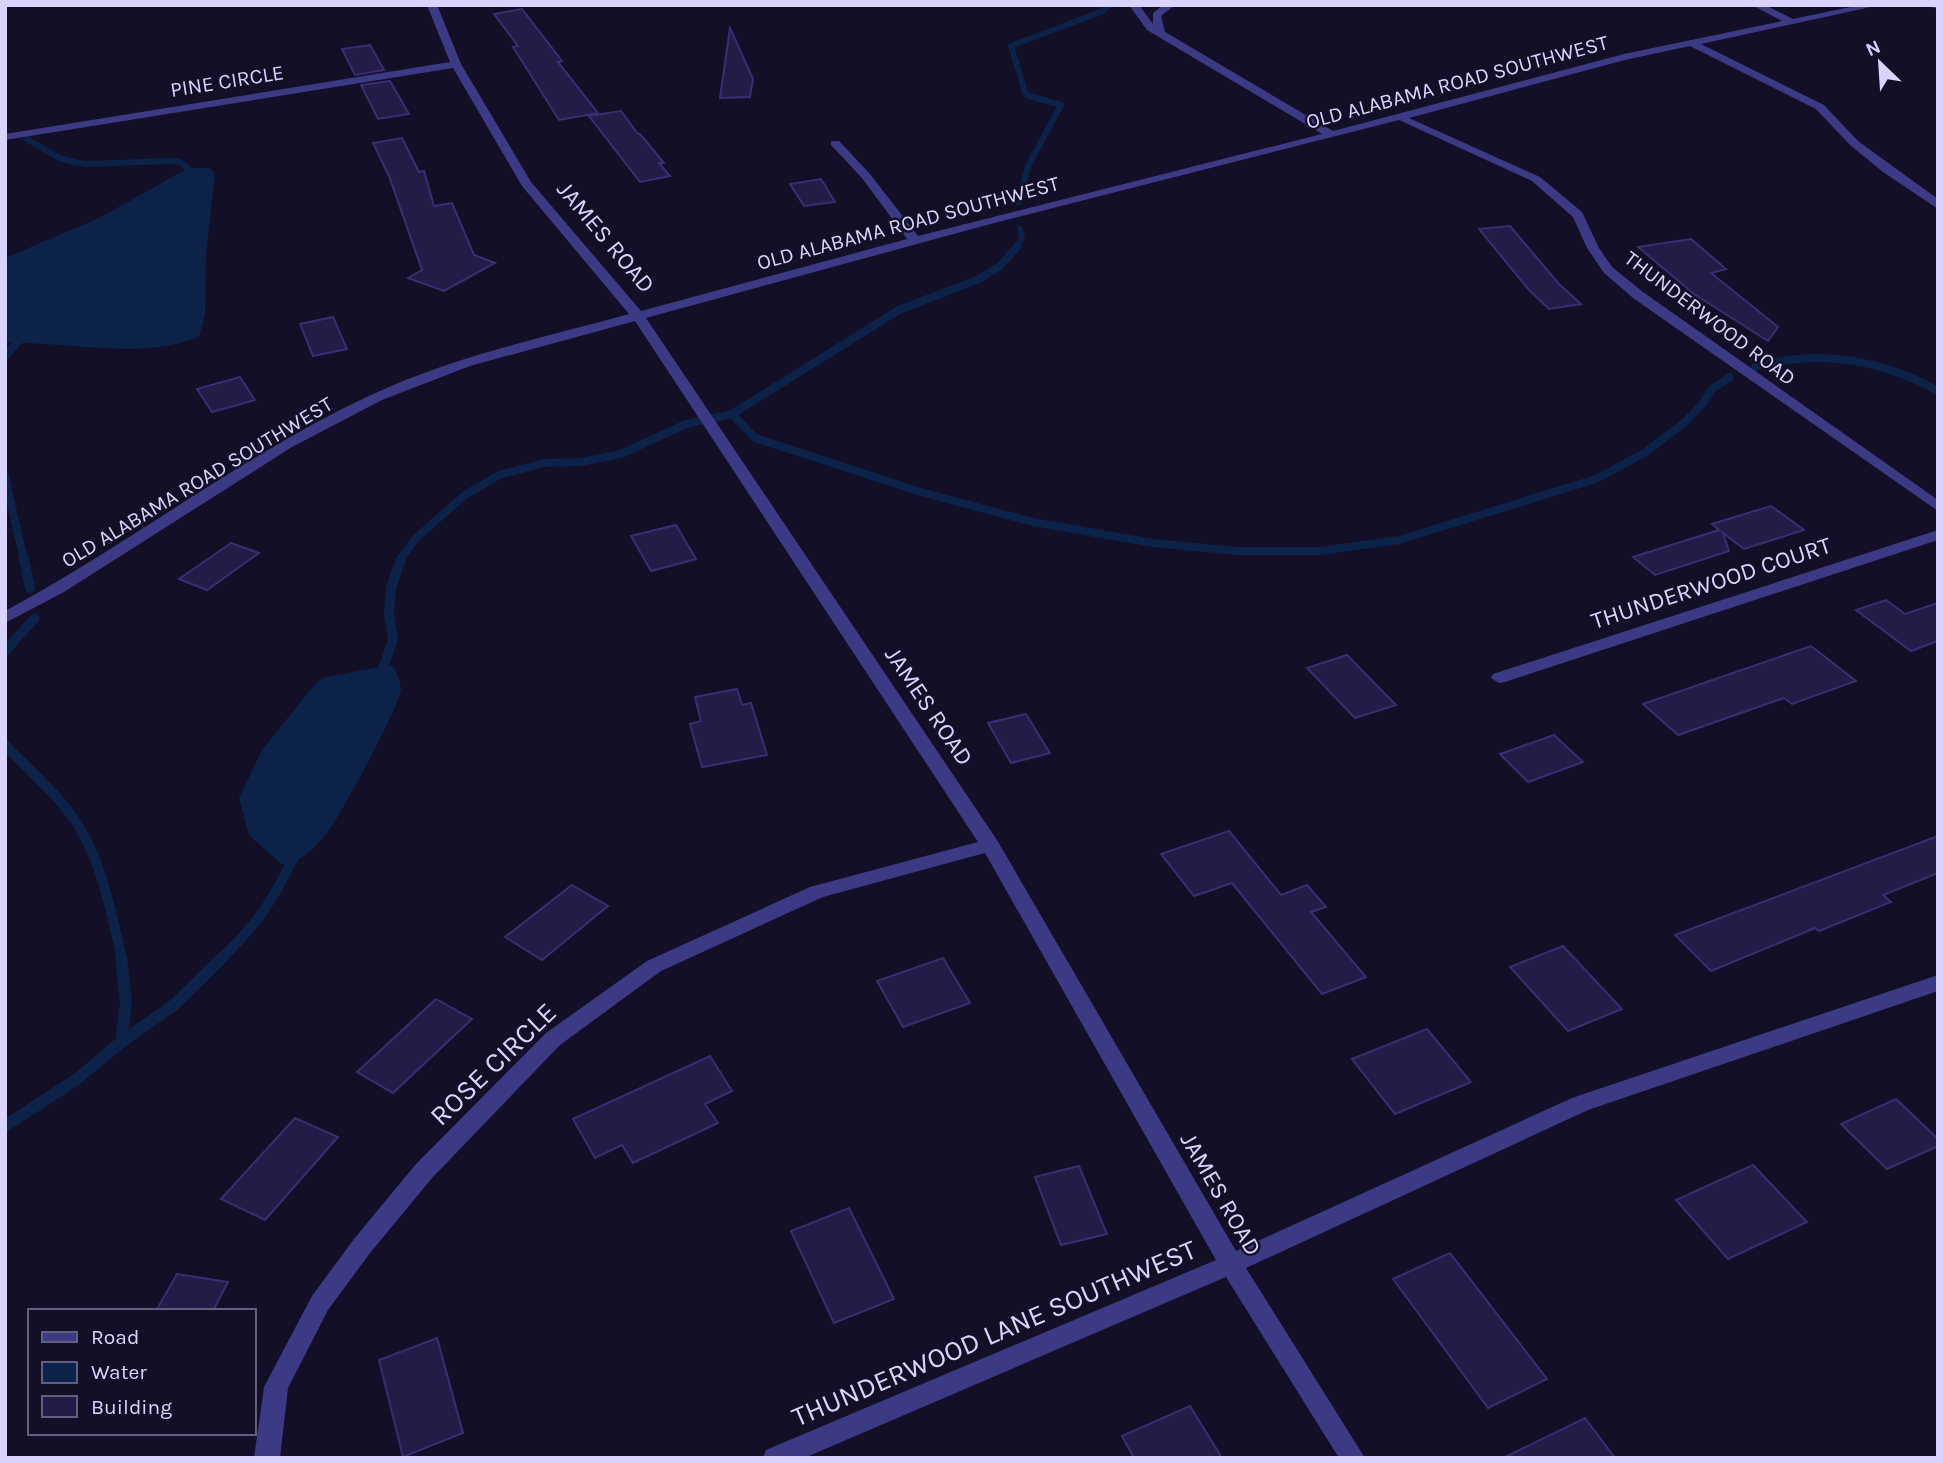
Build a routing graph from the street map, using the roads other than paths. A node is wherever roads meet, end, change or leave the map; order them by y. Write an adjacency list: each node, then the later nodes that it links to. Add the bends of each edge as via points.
1 (432, 5): 9 (street, JAMES ROAD)
2 (1134, 5): 7 (street)
3 (1170, 5): 7 (street, via 1156,15)
4 (1757, 5): 6 (street)
5 (1875, 5): 6 (street, OLD ALABAMA ROAD SOUTHWEST)
6 (1791, 22): 8 (street, OLD ALABAMA ROAD SOUTHWEST)
7 (1160, 33): 11 (street)
8 (1691, 43): 10 (street, OLD ALABAMA ROAD SOUTHWEST); 14 (street, via 1820,107 1854,143)
9 (456, 64): 12 (street, PINE CIRCLE); 16 (street, JAMES ROAD, via 526,184)
10 (1400, 116): 11 (street, OLD ALABAMA ROAD SOUTHWEST); 17 (street, THUNDERWOOD ROAD, via 1536,179 1578,215 1608,270 1638,295)
11 (1332, 135): 15 (street, OLD ALABAMA ROAD SOUTHWEST)
12 (5, 137)
13 (835, 143): 15 (street)
14 (1938, 205)
15 (915, 241): 16 (street, OLD ALABAMA ROAD SOUTHWEST)
16 (638, 316): 19 (street, OLD ALABAMA ROAD SOUTHWEST, via 465,363 377,397 288,444); 21 (street, JAMES ROAD)
17 (1938, 506)
18 (1938, 535): 20 (street, THUNDERWOOD COURT)
19 (5, 618)
20 (1499, 678)
21 (990, 845): 23 (street, JAMES ROAD); 24 (street, ROSE CIRCLE, via 817,892 654,966 552,1039 424,1171 320,1303 276,1387)
22 (1938, 983): 23 (street, THUNDERWOOD LANE SOUTHWEST, via 1580,1104)
23 (1231, 1264): 25 (street, THUNDERWOOD LANE SOUTHWEST); 26 (street, JAMES ROAD)
24 (267, 1458)
25 (775, 1458)
26 (1353, 1458)

